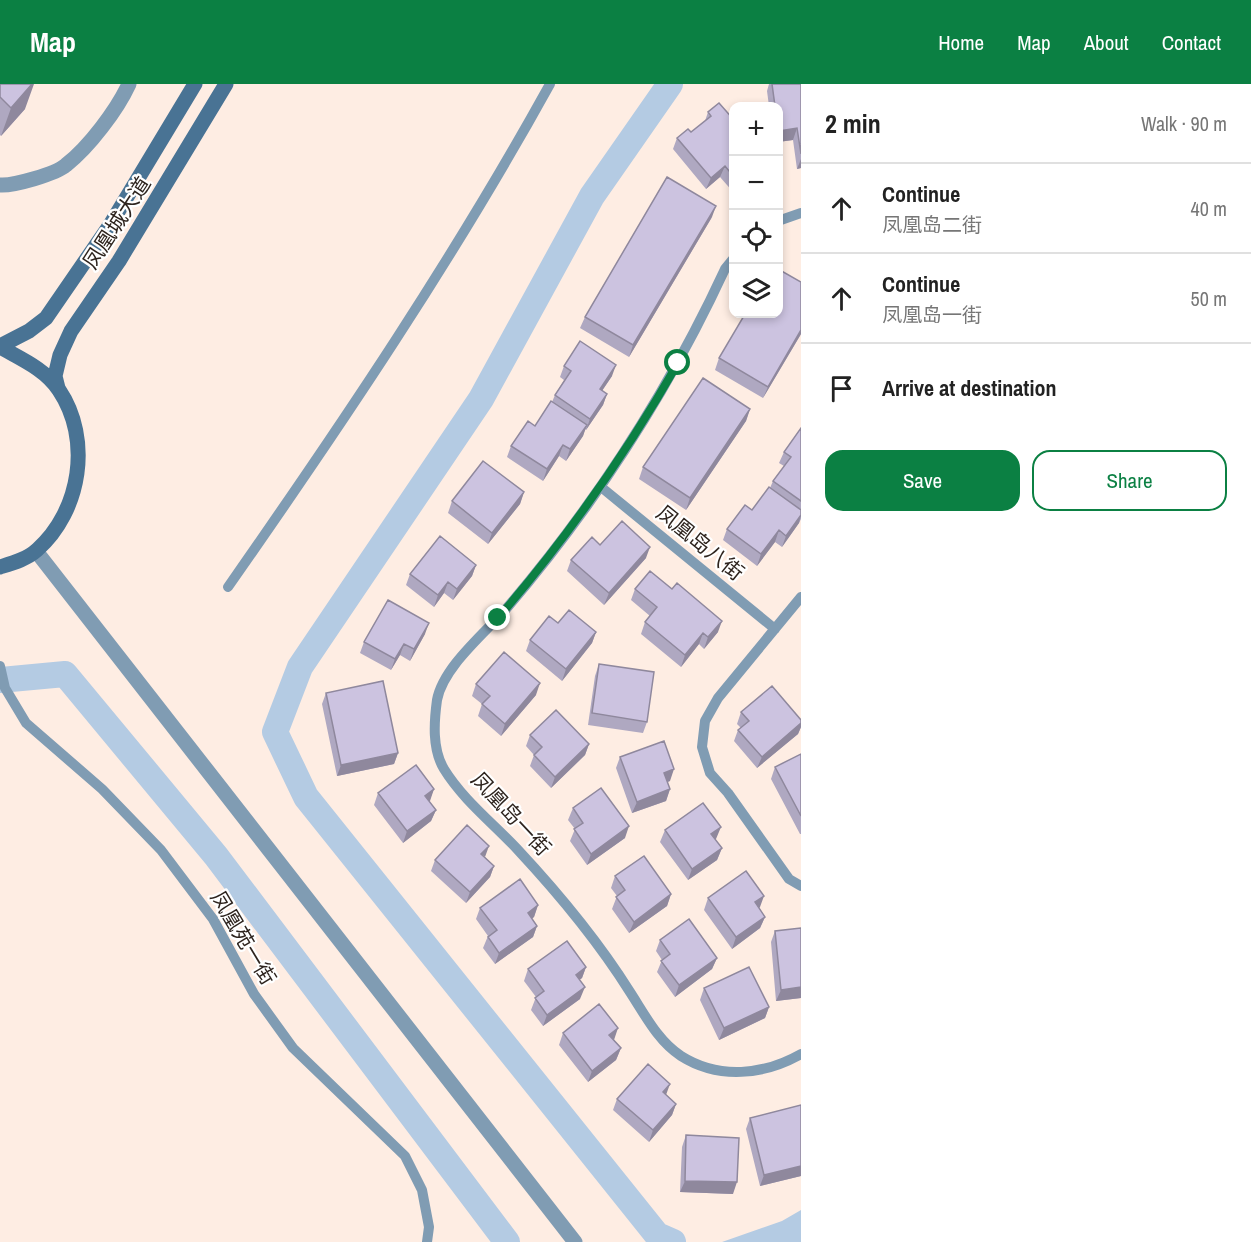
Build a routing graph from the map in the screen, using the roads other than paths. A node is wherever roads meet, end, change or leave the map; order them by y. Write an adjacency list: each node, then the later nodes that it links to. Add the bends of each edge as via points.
1 (129, 84): 5 (street, via 118,107 65,166 10,186)
2 (195, 84): 9 (main road, 凤凰城大道, via 110,225 46,318)
3 (226, 84): 10 (main road, 凤凰城大道, via 71,331 55,376)
4 (550, 84): 14 (lane, via 435,278 334,435)
5 (0, 185)
6 (801, 213): 7 (lane)
7 (783, 219)
8 (729, 264): 11 (lane, 凤凰岛一街, via 678,363)
9 (0, 346): 10 (main road, via 38,368)
10 (58, 388): 12 (main road, via 67,403 79,447 75,492 54,532)
11 (601, 487): 16 (lane, 凤凰岛八街); 19 (lane, 凤凰岛一街, via 539,570 456,663 438,696 434,732 443,768 569,908 656,1032 681,1056 714,1070 748,1073 783,1064)
12 (36, 551): 13 (main road); 21 (street)
13 (0, 567)
14 (228, 587)
15 (801, 597): 16 (lane)
16 (775, 628): 18 (lane, via 718,698 705,721 702,747 710,773 789,879)
17 (1, 670): 20 (lane, 凤凰苑一街, via 5,688 26,723 102,789 161,850 213,919 254,994 293,1048 405,1156 422,1190 429,1227)
18 (801, 885)
19 (801, 1054)
20 (427, 1242)
21 (575, 1242)

